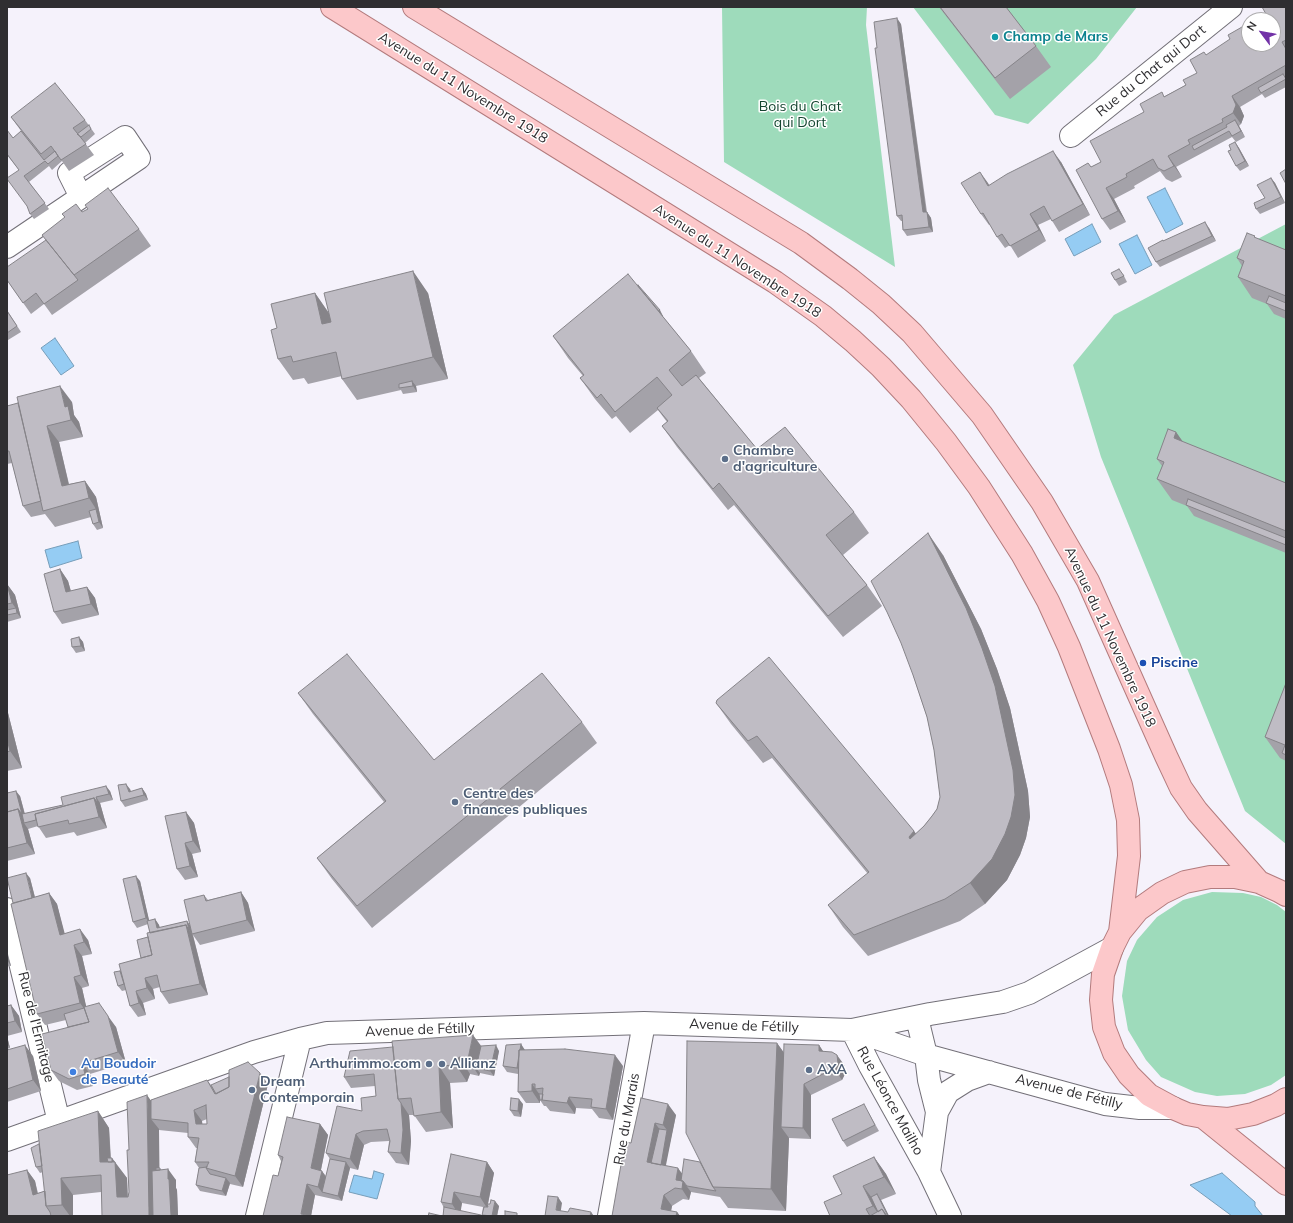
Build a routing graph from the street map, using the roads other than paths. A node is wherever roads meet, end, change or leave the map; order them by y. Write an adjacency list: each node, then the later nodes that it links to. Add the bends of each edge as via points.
1 (332, 7): 10 (main road, Avenue du 11 Novembre 1918, via 775,282 853,341 911,399 979,487 1022,554 1048,600 1069,647 1109,749 1121,786 1128,820 1129,856)
2 (414, 7): 7 (main road, Avenue du 11 Novembre 1918, via 801,243 881,304 912,333 982,415 1042,502 1088,582 1181,788 1197,811)
3 (1231, 7): 4 (street, Rue du Chat qui Dort)
4 (1071, 136)
5 (81, 197): 6 (street)
6 (7, 247)
7 (1260, 882): 8 (main road); 10 (main road, via 1235,877 1210,877 1185,882 1162,893 1138,910)
8 (1284, 892)
9 (7, 909): 21 (street, Rue de l'Ermitage)
10 (1116, 940): 11 (street, Avenue de Fétilly, via 1029,993 1003,1002); 18 (main road, via 1103,974 1101,1000 1104,1027 1114,1053 1129,1076 1149,1094)
11 (917, 1018): 13 (street, Avenue de Fétilly); 15 (street, Rue Léonce Mailho)
12 (644, 1023): 13 (street, Avenue de Fétilly); 14 (street, Avenue de Fétilly, via 327,1033); 26 (street, Rue du Marais)
13 (852, 1030): 15 (street, Avenue de Fétilly); 23 (street, Rue Léonce Mailho)
14 (300, 1039): 21 (street, Avenue de Fétilly, via 254,1052); 25 (street)
15 (926, 1055): 16 (street, Avenue de Fétilly); 19 (street, Rue Léonce Mailho)
16 (989, 1072): 18 (street, Avenue de Fétilly, via 1105,1104); 19 (street, Rue Léonce Mailho, via 967,1080 948,1092)
17 (1286, 1099): 20 (main road, via 1276,1106 1252,1114 1228,1118)
18 (1173, 1108): 20 (main road)
19 (937, 1112): 23 (street, Rue Léonce Mailho)
20 (1203, 1117): 24 (main road)
21 (59, 1122): 22 (street, Avenue de Fétilly)
22 (7, 1140)
23 (929, 1172): 27 (street, Rue Léonce Mailho)
24 (1286, 1184)
25 (257, 1216)
26 (609, 1216)
27 (950, 1216)

